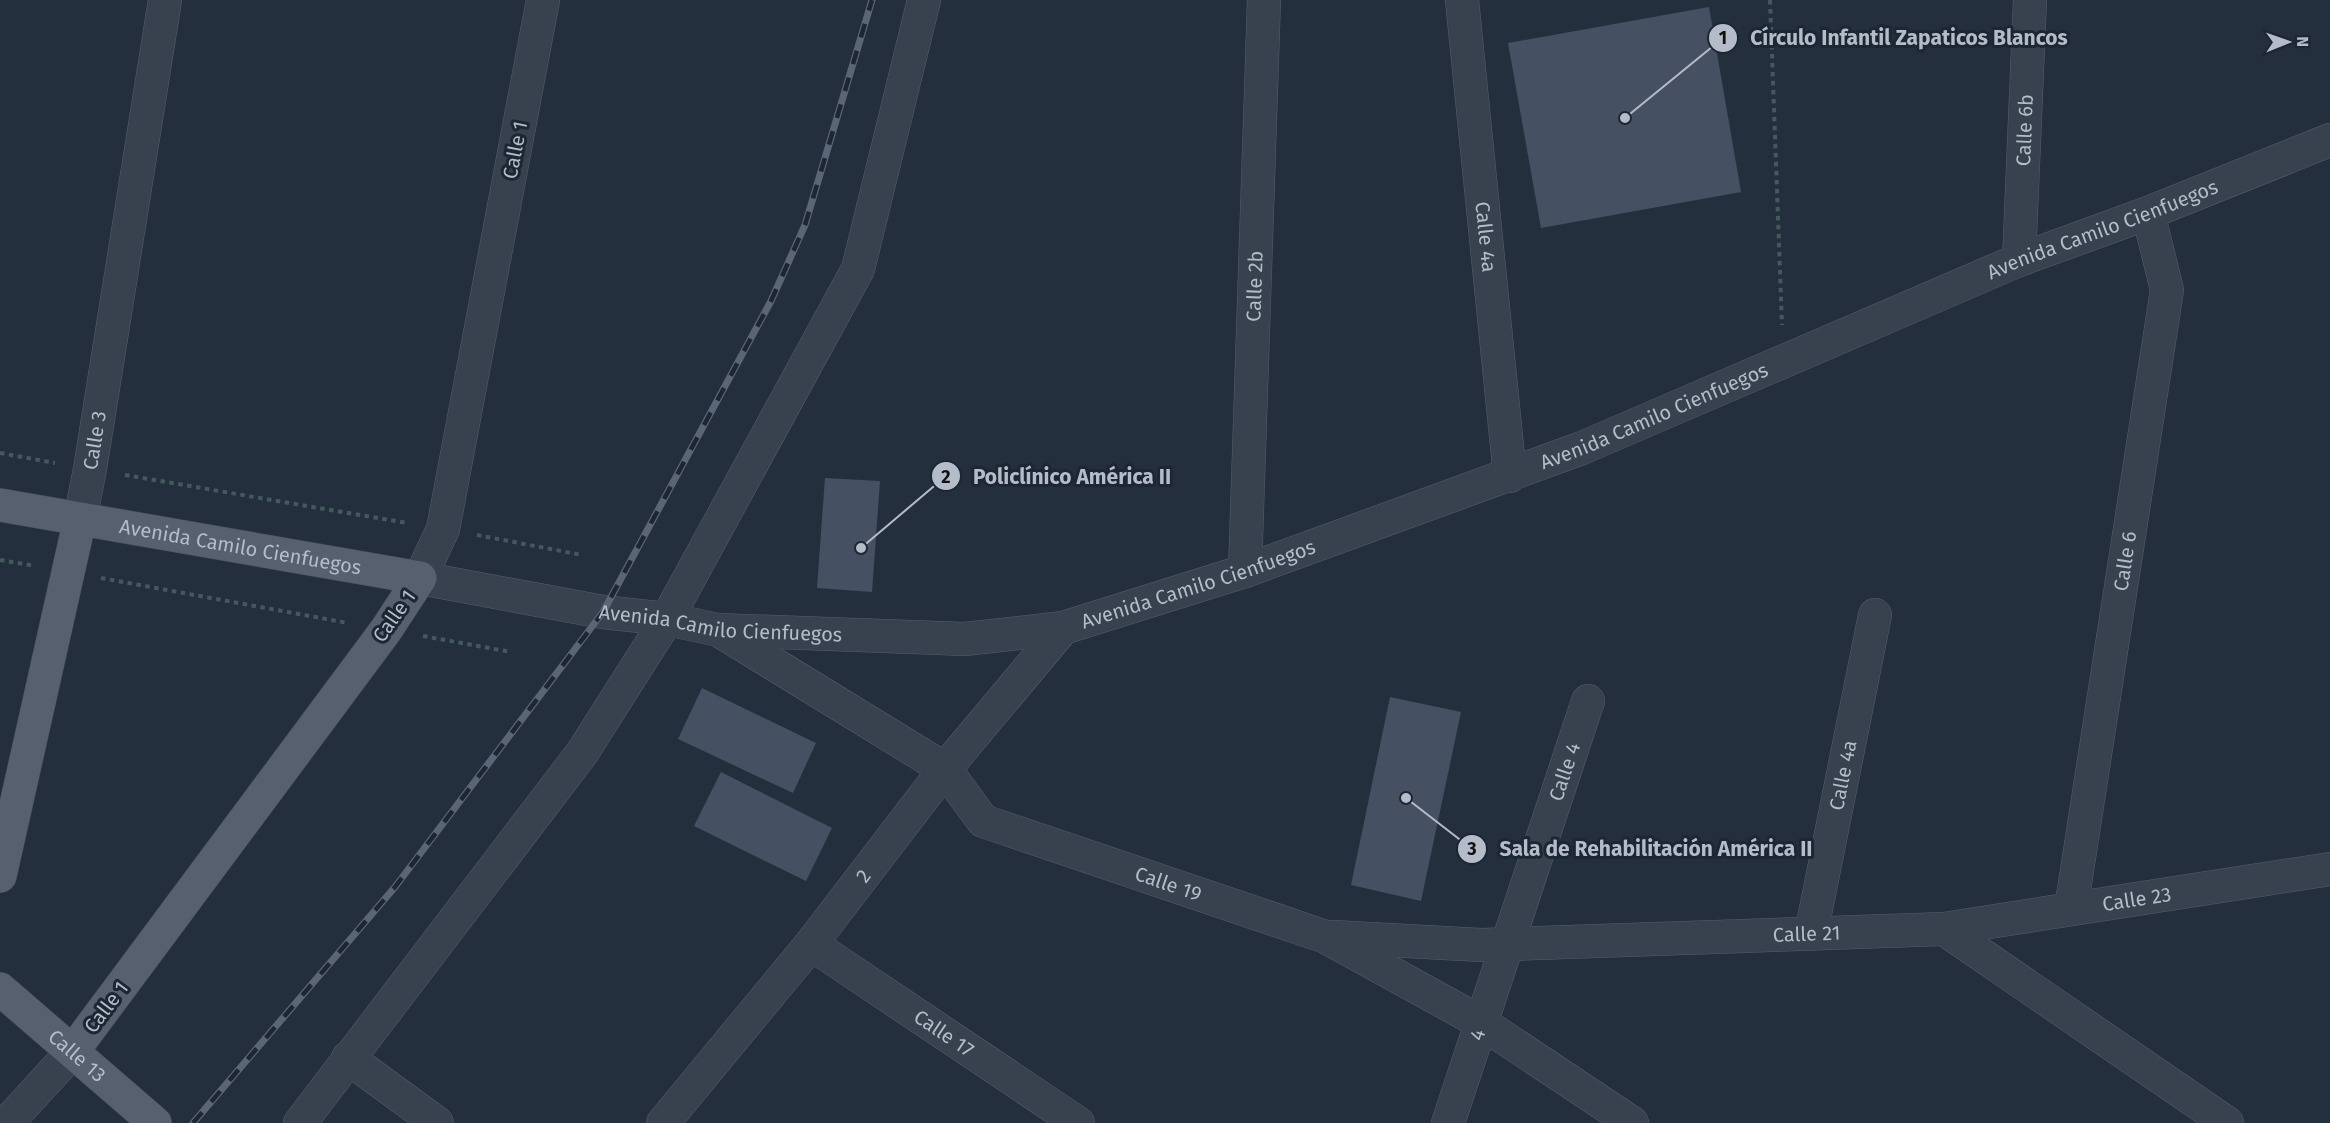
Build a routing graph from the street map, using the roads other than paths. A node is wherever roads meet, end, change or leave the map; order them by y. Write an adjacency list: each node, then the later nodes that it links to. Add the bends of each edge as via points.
1 (165, 0): 12 (street, Calle 3)
2 (543, 0): 14 (street, Calle 1, via 443,529)
3 (924, 0): 16 (street, via 858,269)
4 (1264, 0): 13 (street, Calle 2b)
5 (1462, 0): 10 (street, Calle 4a)
6 (2030, 0): 9 (street, Calle 6b)
7 (2330, 140): 8 (street, Avenida Camilo Cienfuegos)
8 (2148, 213): 9 (street, Avenida Camilo Cienfuegos); 23 (street, Calle 6, via 2167,290)
9 (2019, 260): 10 (street, Avenida Camilo Cienfuegos)
10 (1510, 476): 13 (street, Avenida Camilo Cienfuegos)
11 (0, 505): 12 (main road, Avenida Camilo Cienfuegos)
12 (80, 519): 14 (main road, Avenida Camilo Cienfuegos); 22 (main road, Calle 3)
13 (1245, 572): 17 (street, Avenida Camilo Cienfuegos)
14 (420, 578): 16 (street, Avenida Camilo Cienfuegos, via 603,612); 31 (main road, Calle 1, via 386,630)
15 (1875, 615): 25 (street, Calle 4a)
16 (667, 619): 18 (street, Avenida Camilo Cienfuegos); 32 (street, via 582,753)
17 (1063, 628): 18 (street, Avenida Camilo Cienfuegos, via 965,639); 20 (street, 2)
18 (718, 630): 20 (street, Calle 19)
19 (1588, 701): 28 (street, Calle 4)
20 (945, 769): 26 (street, Calle 19, via 983,821); 27 (street, 2)
21 (2330, 870): 23 (street, Calle 23)
22 (0, 876)
23 (2071, 909): 24 (street, Calle 23)
24 (1944, 929): 25 (street, Calle 21); 41 (street)
25 (1811, 934): 28 (street, Calle 21)
26 (1326, 937): 28 (street, Calle 21); 30 (street, Calle 19)
27 (811, 944): 37 (street, 2); 38 (street, Calle 17)
28 (1506, 945): 30 (street, 4)
29 (0, 989): 31 (main road, Calle 13)
30 (1482, 1023): 39 (street, 4); 40 (street, Calle 19)
31 (73, 1051): 33 (street, Calle 1); 34 (main road, Calle 13)
32 (348, 1058): 35 (street); 36 (street)
33 (7, 1123)
34 (155, 1123)
35 (300, 1123)
36 (437, 1123)
37 (663, 1123)
38 (1078, 1123)
39 (1448, 1123)
40 (1632, 1123)
41 (2227, 1123)

